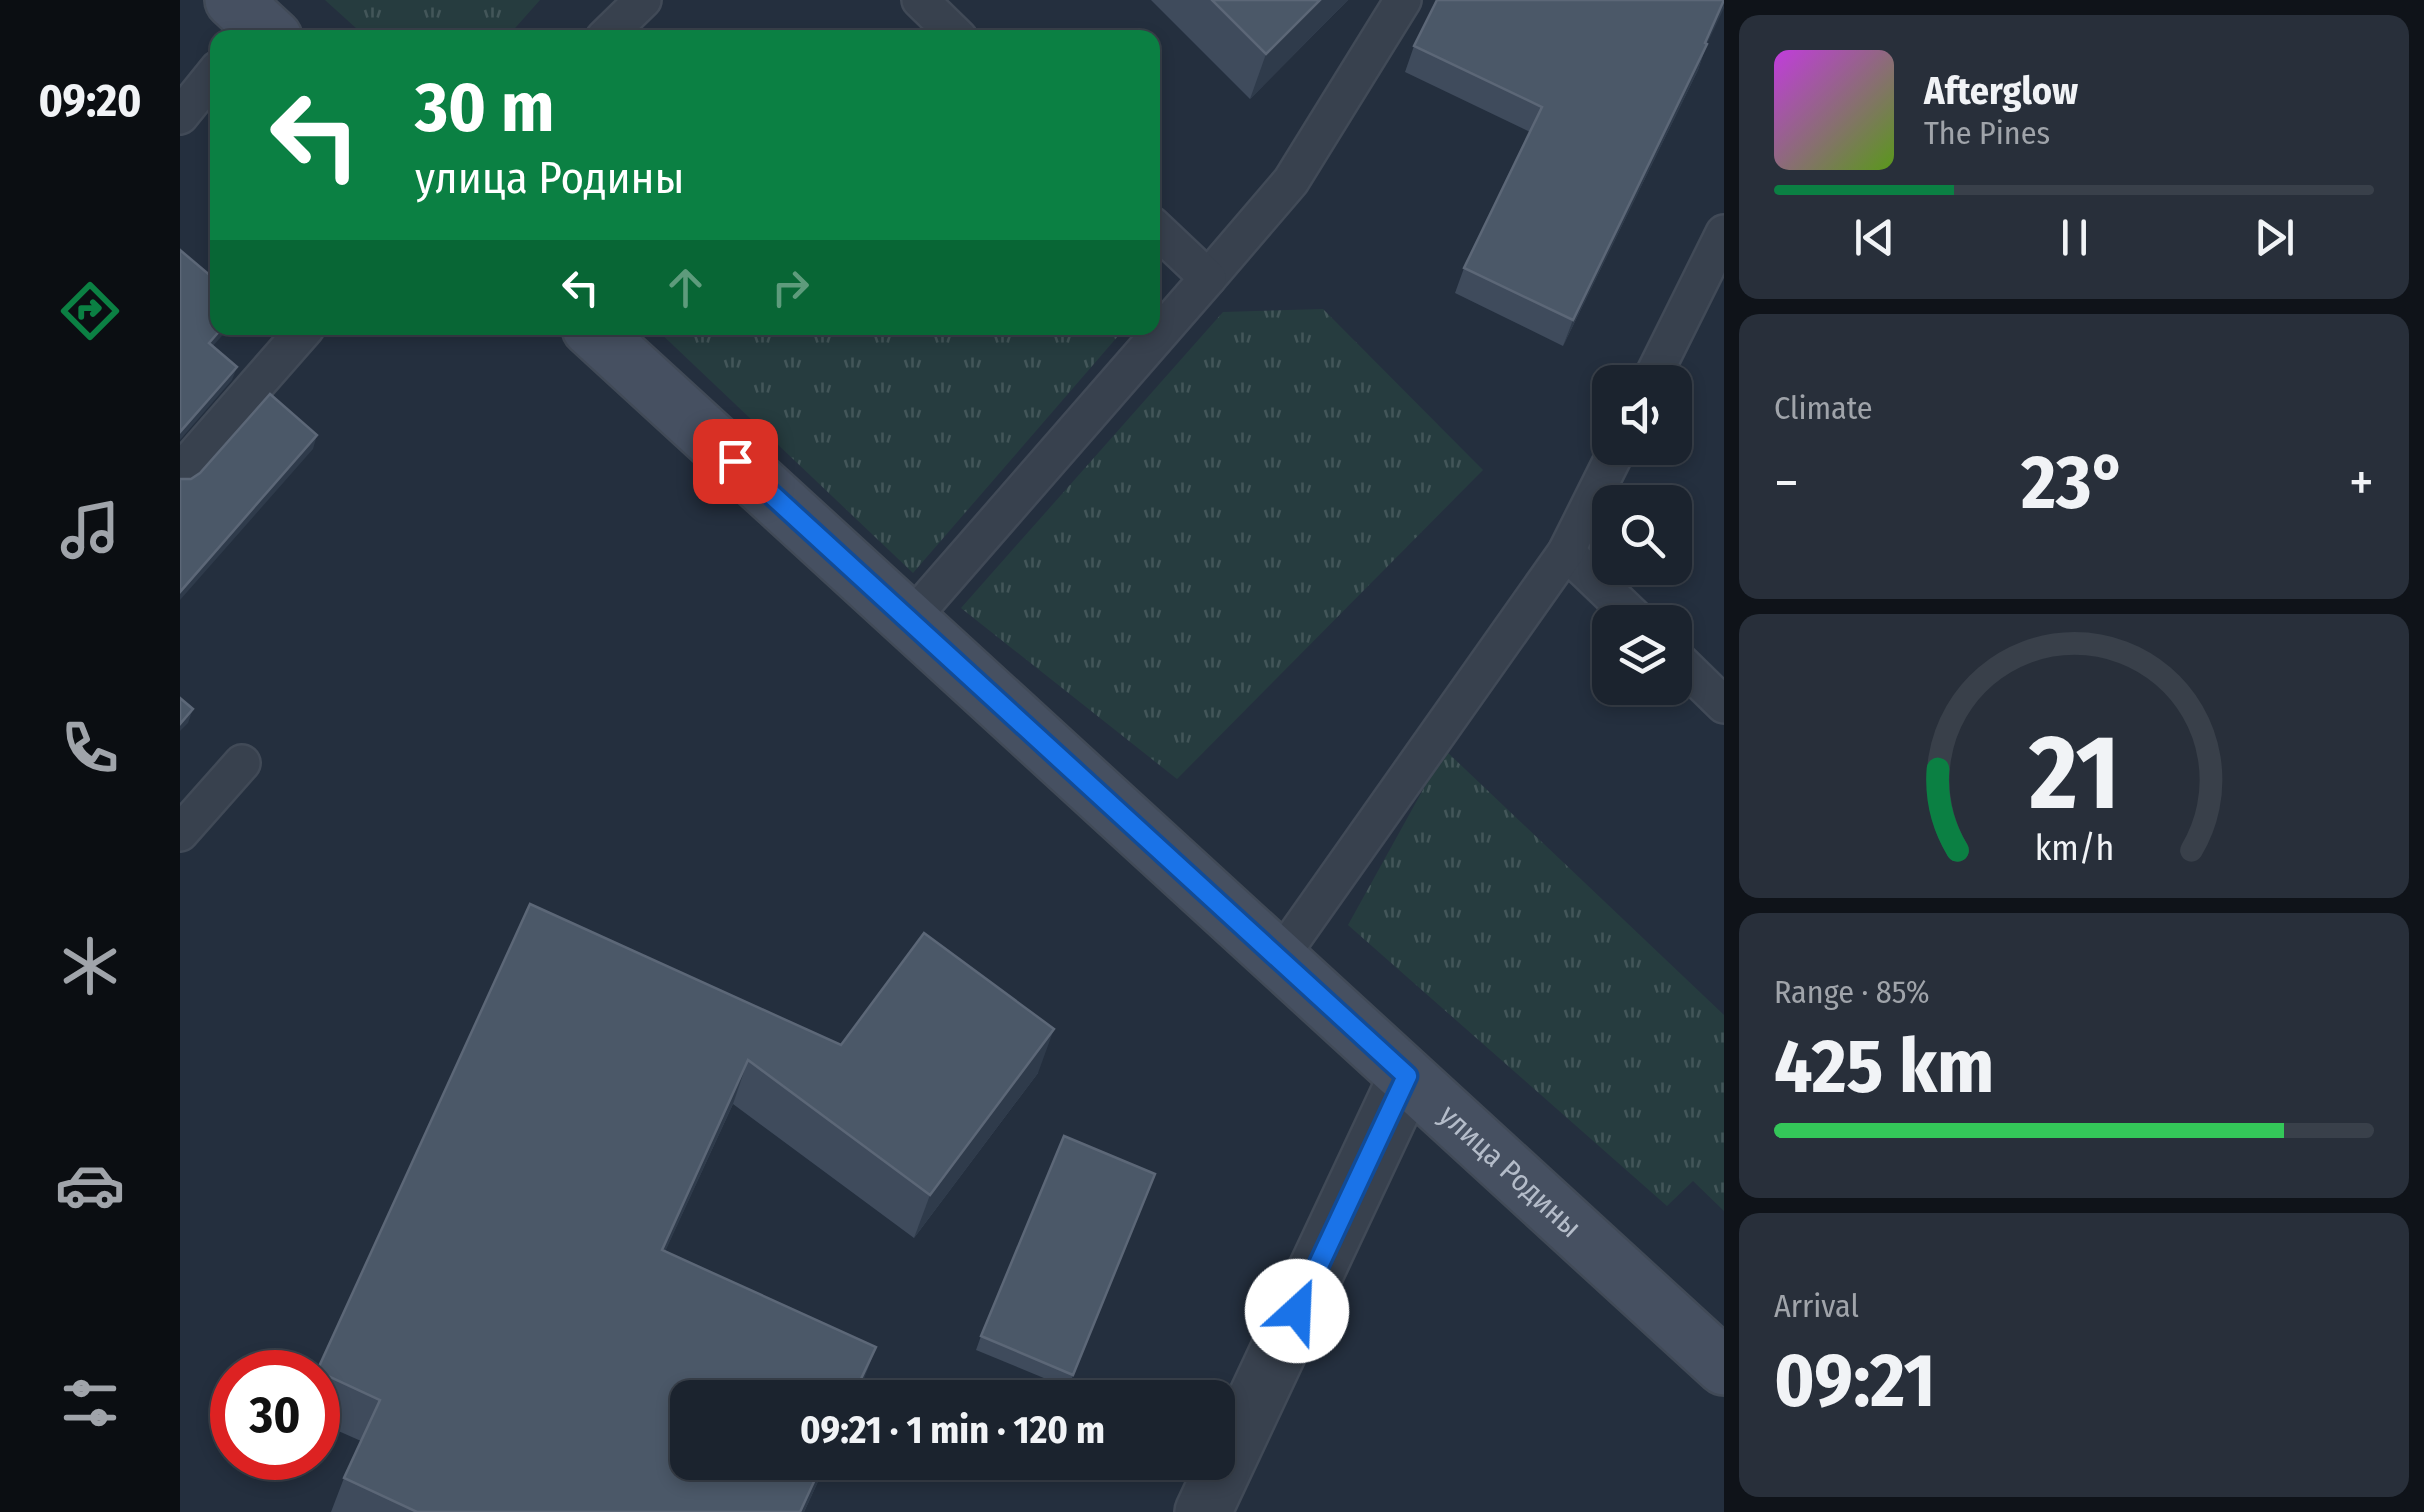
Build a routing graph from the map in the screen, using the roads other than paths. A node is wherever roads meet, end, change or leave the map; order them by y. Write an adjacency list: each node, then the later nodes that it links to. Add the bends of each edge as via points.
1 (643, 0): 4 (lane)
2 (920, 0): 5 (lane)
3 (1404, 0): 10 (lane, via 1291,181)
4 (612, 30)
5 (951, 30)
6 (210, 79): 7 (lane)
7 (180, 116)
8 (1160, 233): 10 (lane)
9 (1724, 233): 15 (lane)
10 (1208, 278): 11 (lane)
11 (1160, 333)
12 (300, 335): 17 (lane)
13 (598, 335): 20 (street, улица Родины)
14 (1158, 335): 20 (lane)
15 (1658, 365)
16 (1610, 465): 18 (lane)
17 (180, 472)
18 (1566, 552): 19 (lane); 25 (lane)
19 (1621, 605)
20 (909, 621): 25 (street, улица Родины)
21 (1692, 674): 22 (lane)
22 (1724, 705)
23 (242, 764): 24 (lane)
24 (180, 833)
25 (1278, 960): 26 (street, улица Родины)
26 (1407, 1076): 27 (street, улица Родины); 28 (street)
27 (1724, 1367)
28 (1204, 1512)

